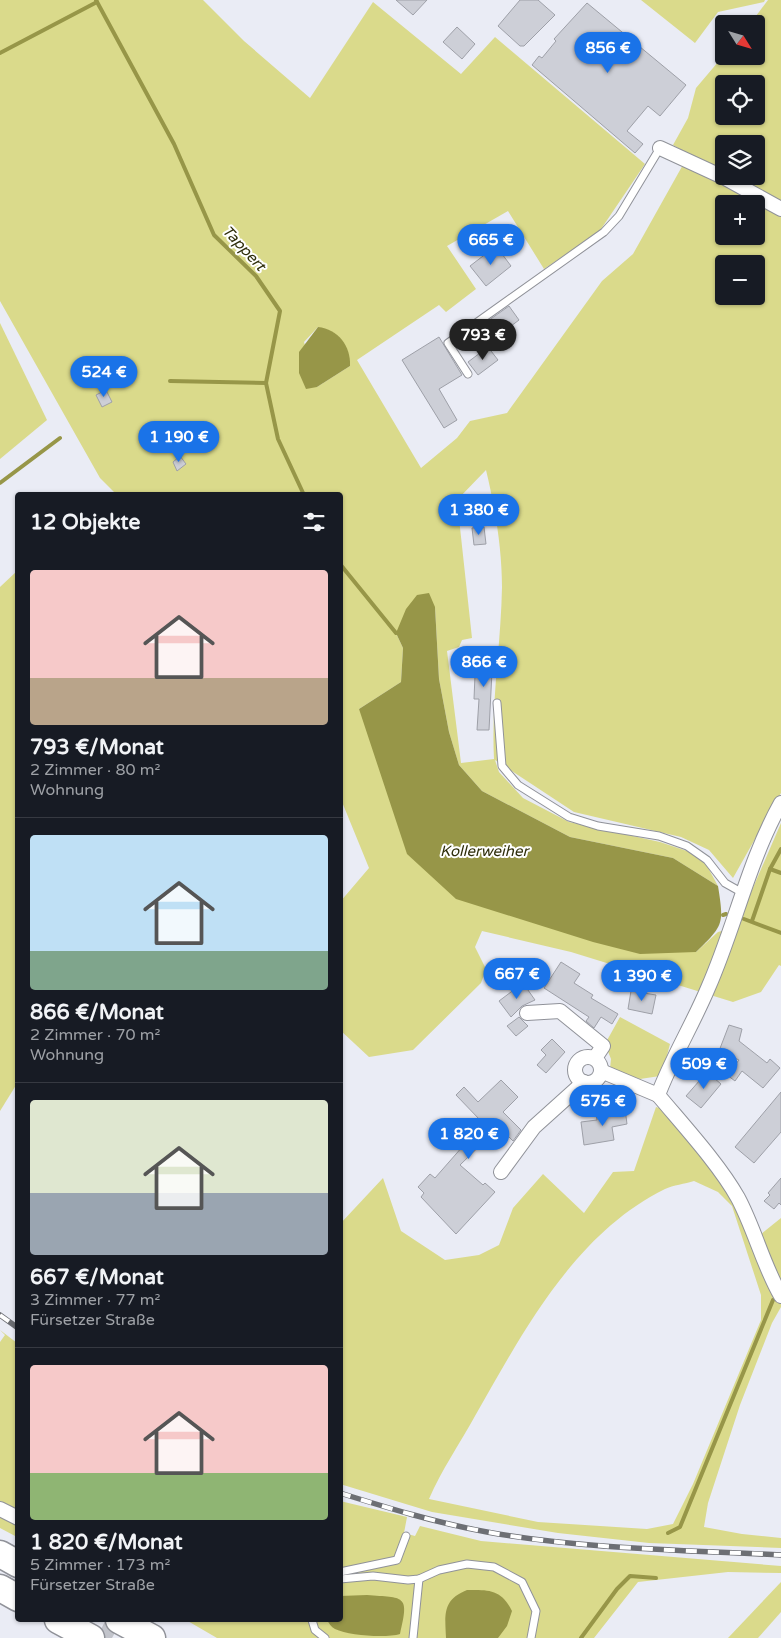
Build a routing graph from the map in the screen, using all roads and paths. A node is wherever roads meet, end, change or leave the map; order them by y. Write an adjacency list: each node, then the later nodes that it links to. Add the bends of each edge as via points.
1 (660, 148): 2 (street); 3 (lane, via 620,216 604,232 448,343)
2 (781, 209)
3 (468, 374)
4 (497, 703): 6 (lane, via 502,766 518,785 569,818 659,836 687,846 707,860 724,883)
5 (781, 803): 6 (street)
6 (741, 892): 11 (street, via 708,989)
7 (527, 1013): 8 (street, via 560,1012 603,1046)
8 (595, 1058): 9 (street); 10 (street, via 584,1057 576,1064 575,1072)
9 (602, 1071): 10 (street, via 596,1080); 11 (street)
10 (584, 1082): 12 (street, via 534,1127)
11 (658, 1095): 13 (street, via 738,1198 769,1276)
12 (501, 1172)
13 (781, 1296)
14 (0, 1509): 15 (street)
15 (15, 1516)
16 (406, 1536): 19 (lane, via 397,1560)
17 (0, 1554): 18 (highway)
18 (15, 1562)
19 (343, 1571)
20 (343, 1578): 21 (lane)
21 (419, 1579): 30 (lane); 31 (lane, via 438,1570 467,1564 494,1567 522,1582 536,1611)
22 (0, 1588): 23 (highway)
23 (15, 1596)
24 (62, 1622): 27 (highway)
25 (122, 1622): 28 (highway)
26 (313, 1622): 29 (lane, via 315,1630)
27 (91, 1638)
28 (152, 1638)
29 (325, 1638)
30 (413, 1638)
31 (531, 1638)

